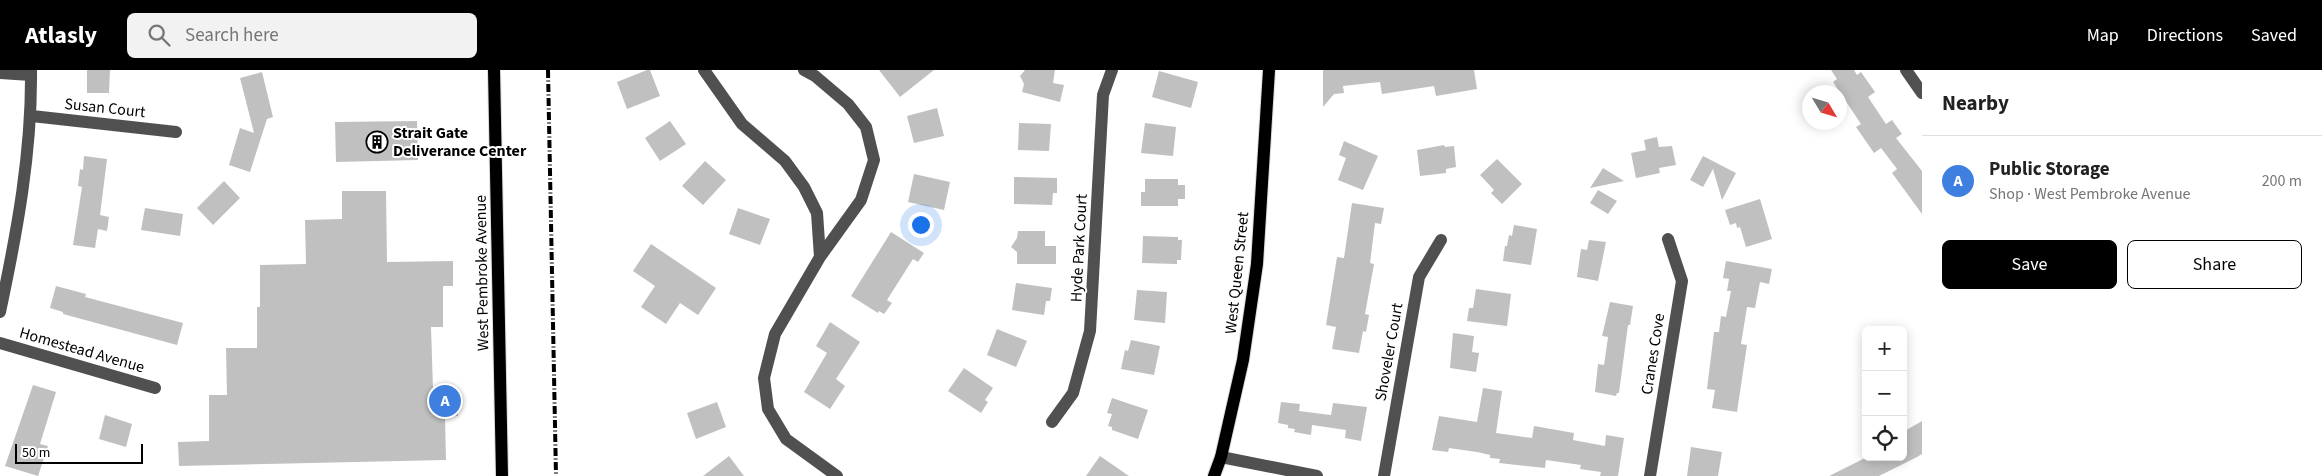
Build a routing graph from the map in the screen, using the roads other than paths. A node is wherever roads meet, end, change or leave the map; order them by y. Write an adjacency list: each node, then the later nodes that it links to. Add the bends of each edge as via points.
1 (494, 70): 20 (main road, West Pembroke Avenue)
2 (704, 70): 14 (street, via 742,124 785,161 804,187 817,214)
3 (804, 70): 14 (street, via 848,104 866,127 874,160 862,200)
4 (1112, 70): 18 (street, Hyde Park Court, via 1103,95 1090,331 1073,393)
5 (1270, 70): 19 (main road, West Queen Street, via 1257,264 1243,360)
6 (1906, 70): 9 (street)
7 (31, 72): 8 (street); 10 (street)
8 (0, 73)
9 (1922, 93)
10 (32, 116): 11 (street, Susan Court); 15 (street, via 21,203)
11 (176, 132)
12 (1668, 239): 25 (street, Cranes Cove, via 1682,281)
13 (1441, 240): 24 (street, Shoveler Court, via 1419,276)
14 (820, 257): 21 (street, via 775,334 764,378 768,409 786,440)
15 (0, 312)
16 (0, 343): 17 (street, Homestead Avenue)
17 (155, 388)
18 (1052, 422)
19 (1221, 457): 22 (main road, West Queen Street); 23 (street)
20 (502, 476)
21 (838, 476)
22 (1214, 476)
23 (1317, 476)
24 (1384, 476)
25 (1650, 476)

